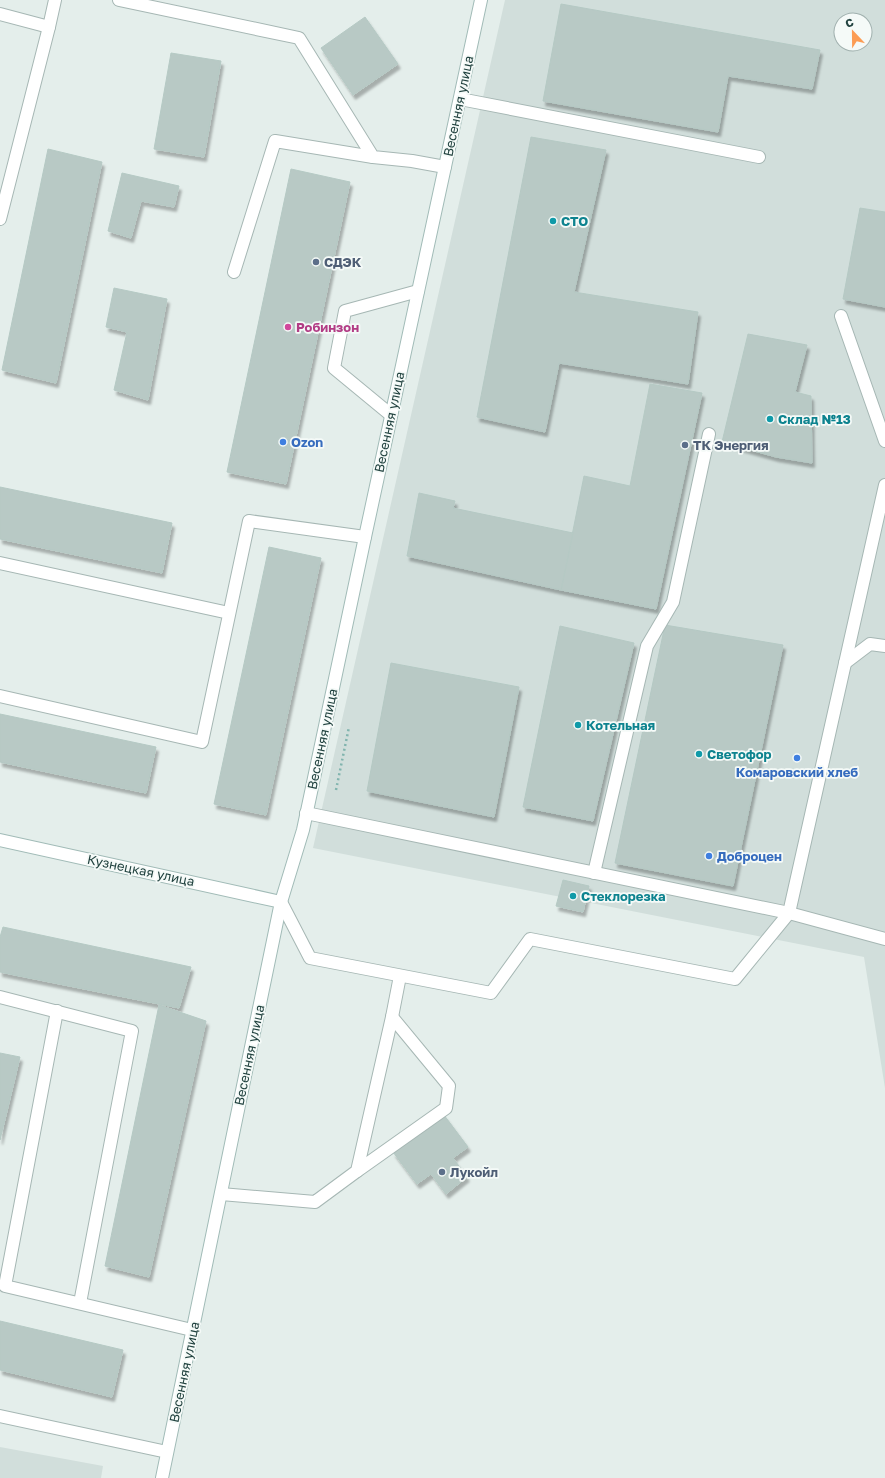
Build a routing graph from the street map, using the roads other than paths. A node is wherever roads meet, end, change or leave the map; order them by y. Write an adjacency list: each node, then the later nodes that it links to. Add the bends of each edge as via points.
1 (55, 0): 5 (main road)
2 (119, 0): 7 (main road, via 299,38)
3 (481, 0): 6 (main road, Весенняя улица)
4 (0, 14): 5 (main road)
5 (49, 27): 10 (main road)
6 (460, 99): 8 (main road); 9 (main road, Весенняя улица)
7 (373, 157): 9 (main road); 11 (main road, via 275,141)
8 (759, 157)
9 (445, 167): 12 (main road, Весенняя улица)
10 (0, 219)
11 (234, 272)
12 (418, 291): 14 (main road, Весенняя улица); 14 (main road, via 345,311 334,368)
13 (841, 316): 16 (main road)
14 (391, 415): 18 (main road, Весенняя улица)
15 (709, 434): 26 (main road, via 672,602 647,646)
16 (885, 441)
17 (885, 485): 22 (main road)
18 (365, 536): 20 (main road, via 249,521); 24 (main road, Весенняя улица)
19 (0, 563): 20 (main road)
20 (229, 612): 23 (main road, via 202,742)
21 (885, 646): 22 (main road, via 870,644)
22 (844, 663): 28 (main road)
23 (0, 696)
24 (306, 813): 26 (main road); 27 (main road, Весенняя улица)
25 (0, 840): 27 (main road, Кузнецкая улица)
26 (594, 873): 28 (main road)
27 (281, 902): 30 (main road, via 310,958); 35 (main road, Весенняя улица)
28 (789, 913): 29 (main road); 30 (main road, via 735,979 530,939 492,993)
29 (885, 939)
30 (400, 976): 33 (main road)
31 (0, 997): 32 (main road)
32 (57, 1012): 36 (main road, via 132,1032); 36 (main road, via 5,1286)
33 (392, 1017): 34 (main road); 34 (main road, via 449,1086 446,1108)
34 (357, 1171): 35 (main road, via 315,1202)
35 (220, 1194): 37 (main road, Весенняя улица)
36 (80, 1303): 37 (main road)
37 (192, 1330): 39 (main road, Весенняя улица)
38 (0, 1416): 39 (main road)
39 (167, 1452): 40 (main road, Весенняя улица)
40 (162, 1478)

